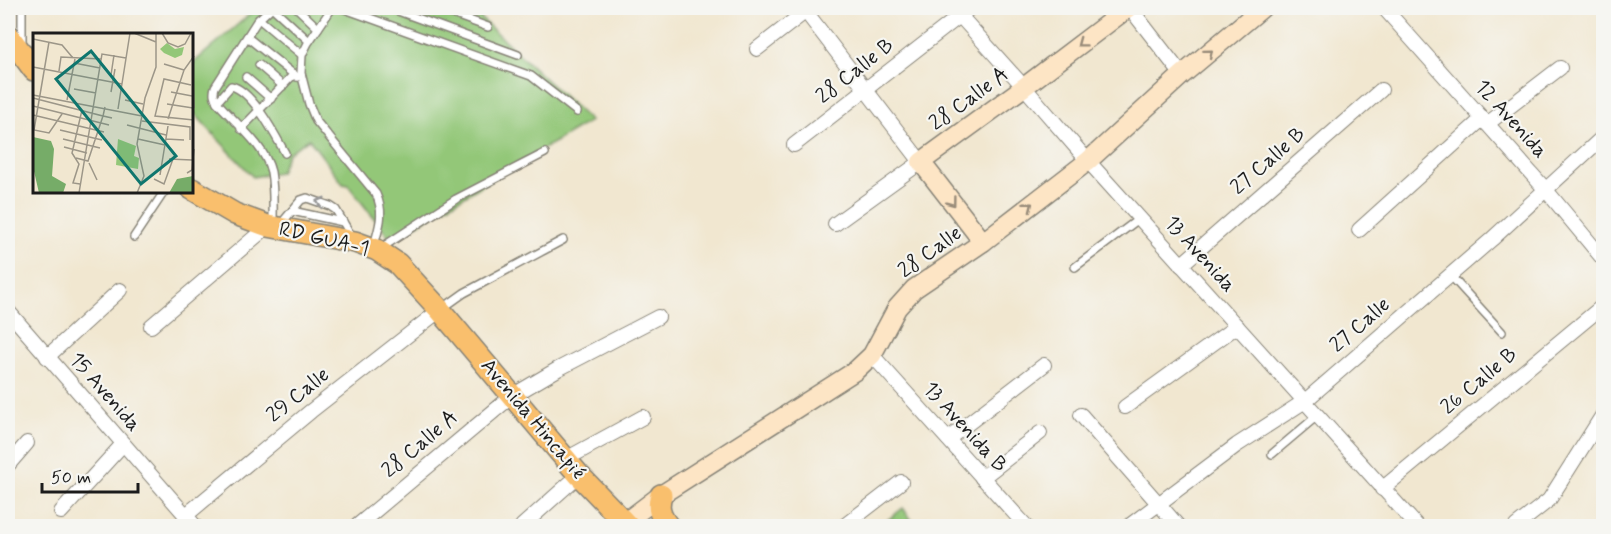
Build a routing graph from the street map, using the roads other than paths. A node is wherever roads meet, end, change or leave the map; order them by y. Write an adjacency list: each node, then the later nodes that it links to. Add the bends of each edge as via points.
1 (22, 8): 27 (lane)
2 (272, 8): 15 (lane); 22 (lane)
3 (297, 8): 18 (lane)
4 (321, 8): 12 (lane)
5 (342, 8): 24 (lane)
6 (391, 8): 16 (lane)
7 (436, 8): 14 (lane)
8 (1129, 8): 31 (street); 35 (main road, 28 Calle A, one-way to 35)
9 (1262, 8): 31 (main road, 28 Calle, one-way to 9)
10 (1384, 8): 42 (street, 12 Avenida)
11 (806, 9): 23 (street); 36 (street)
12 (330, 10): 18 (lane)
13 (961, 10): 35 (street, 13 Avenida); 36 (street, 28 Calle B)
14 (447, 12): 16 (lane); 17 (lane)
15 (259, 19): 20 (lane); 25 (lane)
16 (441, 27): 21 (lane)
17 (488, 27)
18 (318, 28): 22 (lane)
19 (8, 35): 27 (main road)
20 (248, 37): 30 (lane); 39 (lane, via 215,87)
21 (477, 40): 24 (lane); 26 (lane)
22 (309, 41): 25 (lane)
23 (757, 49)
24 (471, 54): 41 (lane, via 531,76)
25 (302, 55): 33 (lane)
26 (518, 55)
27 (28, 62)
28 (259, 65): 34 (lane)
29 (1560, 69): 42 (street)
30 (294, 74): 33 (lane); 34 (lane)
31 (1182, 75): 48 (main road, 28 Calle)
32 (246, 77): 38 (lane)
33 (303, 82): 62 (lane, via 316,121 380,202 382,219)
34 (283, 86): 38 (lane)
35 (1024, 87): 48 (street, 13 Avenida); 49 (main road, 28 Calle A)
36 (866, 89): 45 (street, 28 Calle B); 49 (street)
37 (1381, 90): 64 (street, 27 Calle B)
38 (270, 99): 40 (lane)
39 (217, 102): 40 (lane, via 234,86); 43 (lane)
40 (260, 109): 43 (lane); 46 (lane)
41 (577, 112)
42 (1484, 121): 51 (street, 12 Avenida); 58 (street)
43 (241, 129): 57 (lane, via 256,144 271,172)
44 (1604, 136): 51 (street, 27 Calle)
45 (794, 145)
46 (285, 153)
47 (545, 153): 62 (lane)
48 (1088, 161): 54 (street, 13 Avenida); 61 (main road, 28 Calle, one-way to 48)
49 (921, 162): 56 (street, 28 Calle A); 61 (main road, one-way to 61)
50 (194, 190): 57 (main road, RD GUA-1, via 235,214)
51 (1546, 190): 63 (street, 12 Avenida); 66 (street, 27 Calle)
52 (163, 194): 59 (lane)
53 (292, 211): 55 (lane); 55 (lane, one-way to 53, via 336,210 307,198); 57 (lane)
54 (1140, 218): 64 (street, 13 Avenida); 65 (lane)
55 (343, 222): 62 (lane)
56 (835, 224)
57 (273, 227): 62 (main road, RD GUA-1); 72 (street)
58 (1359, 230)
59 (134, 237)
60 (563, 240): 69 (lane)
61 (982, 242): 75 (main road, 28 Calle, via 903,300)
62 (368, 247): 69 (main road, RD GUA-1, via 398,264)
63 (1604, 260)
64 (1181, 265): 73 (street, 13 Avenida)
65 (1075, 267)
66 (1450, 276): 74 (lane); 79 (street, 27 Calle)
67 (120, 290): 76 (street)
68 (1604, 305): 94 (street, 26 Calle B)
69 (440, 310): 78 (main road, Avenida Hincapié); 98 (street, 29 Calle, via 311,411)
70 (8, 311): 76 (street, 15 Avenida)
71 (658, 317): 78 (street, 28 Calle A)
72 (151, 326)
73 (1237, 326): 79 (street, 13 Avenida); 80 (street)
74 (1502, 332)
75 (872, 355): 86 (street, 13 Avenida B); 95 (main road, 28 Calle, via 855,371)
76 (47, 357): 88 (street, 15 Avenida)
77 (1044, 365): 86 (street)
78 (512, 396): 91 (main road, Avenida Hincapié); 100 (street, 28 Calle A)
79 (1305, 401): 83 (street, 13 Avenida); 96 (street, 27 Calle, via 1237,445)
80 (1125, 407)
81 (1604, 413): 108 (street, via 1550,500)
82 (1081, 415): 96 (street)
83 (1317, 416): 89 (lane); 94 (street, 13 Avenida)
84 (643, 417): 91 (street)
85 (1040, 433): 92 (street)
86 (948, 439): 92 (street, 13 Avenida B)
87 (27, 443): 90 (street)
88 (123, 444): 97 (street); 98 (street, 15 Avenida)
89 (1272, 454)
90 (8, 465)
91 (573, 467): 99 (main road, Avenida Hincapié); 101 (street)
92 (982, 478): 104 (street, 13 Avenida B)
93 (901, 482): 103 (street)
94 (1382, 489): 107 (street, 13 Avenida)
95 (661, 495): 99 (main road, 28 Calle); 102 (main road, via 658,509)
96 (1159, 505): 105 (street, 27 Calle); 106 (street)
97 (61, 512)
98 (190, 521)
99 (626, 525)
100 (357, 526)
101 (522, 526)
102 (668, 526)
103 (844, 526)
104 (1026, 526)
105 (1129, 526)
106 (1178, 526)
107 (1417, 526)
108 (1516, 526)

